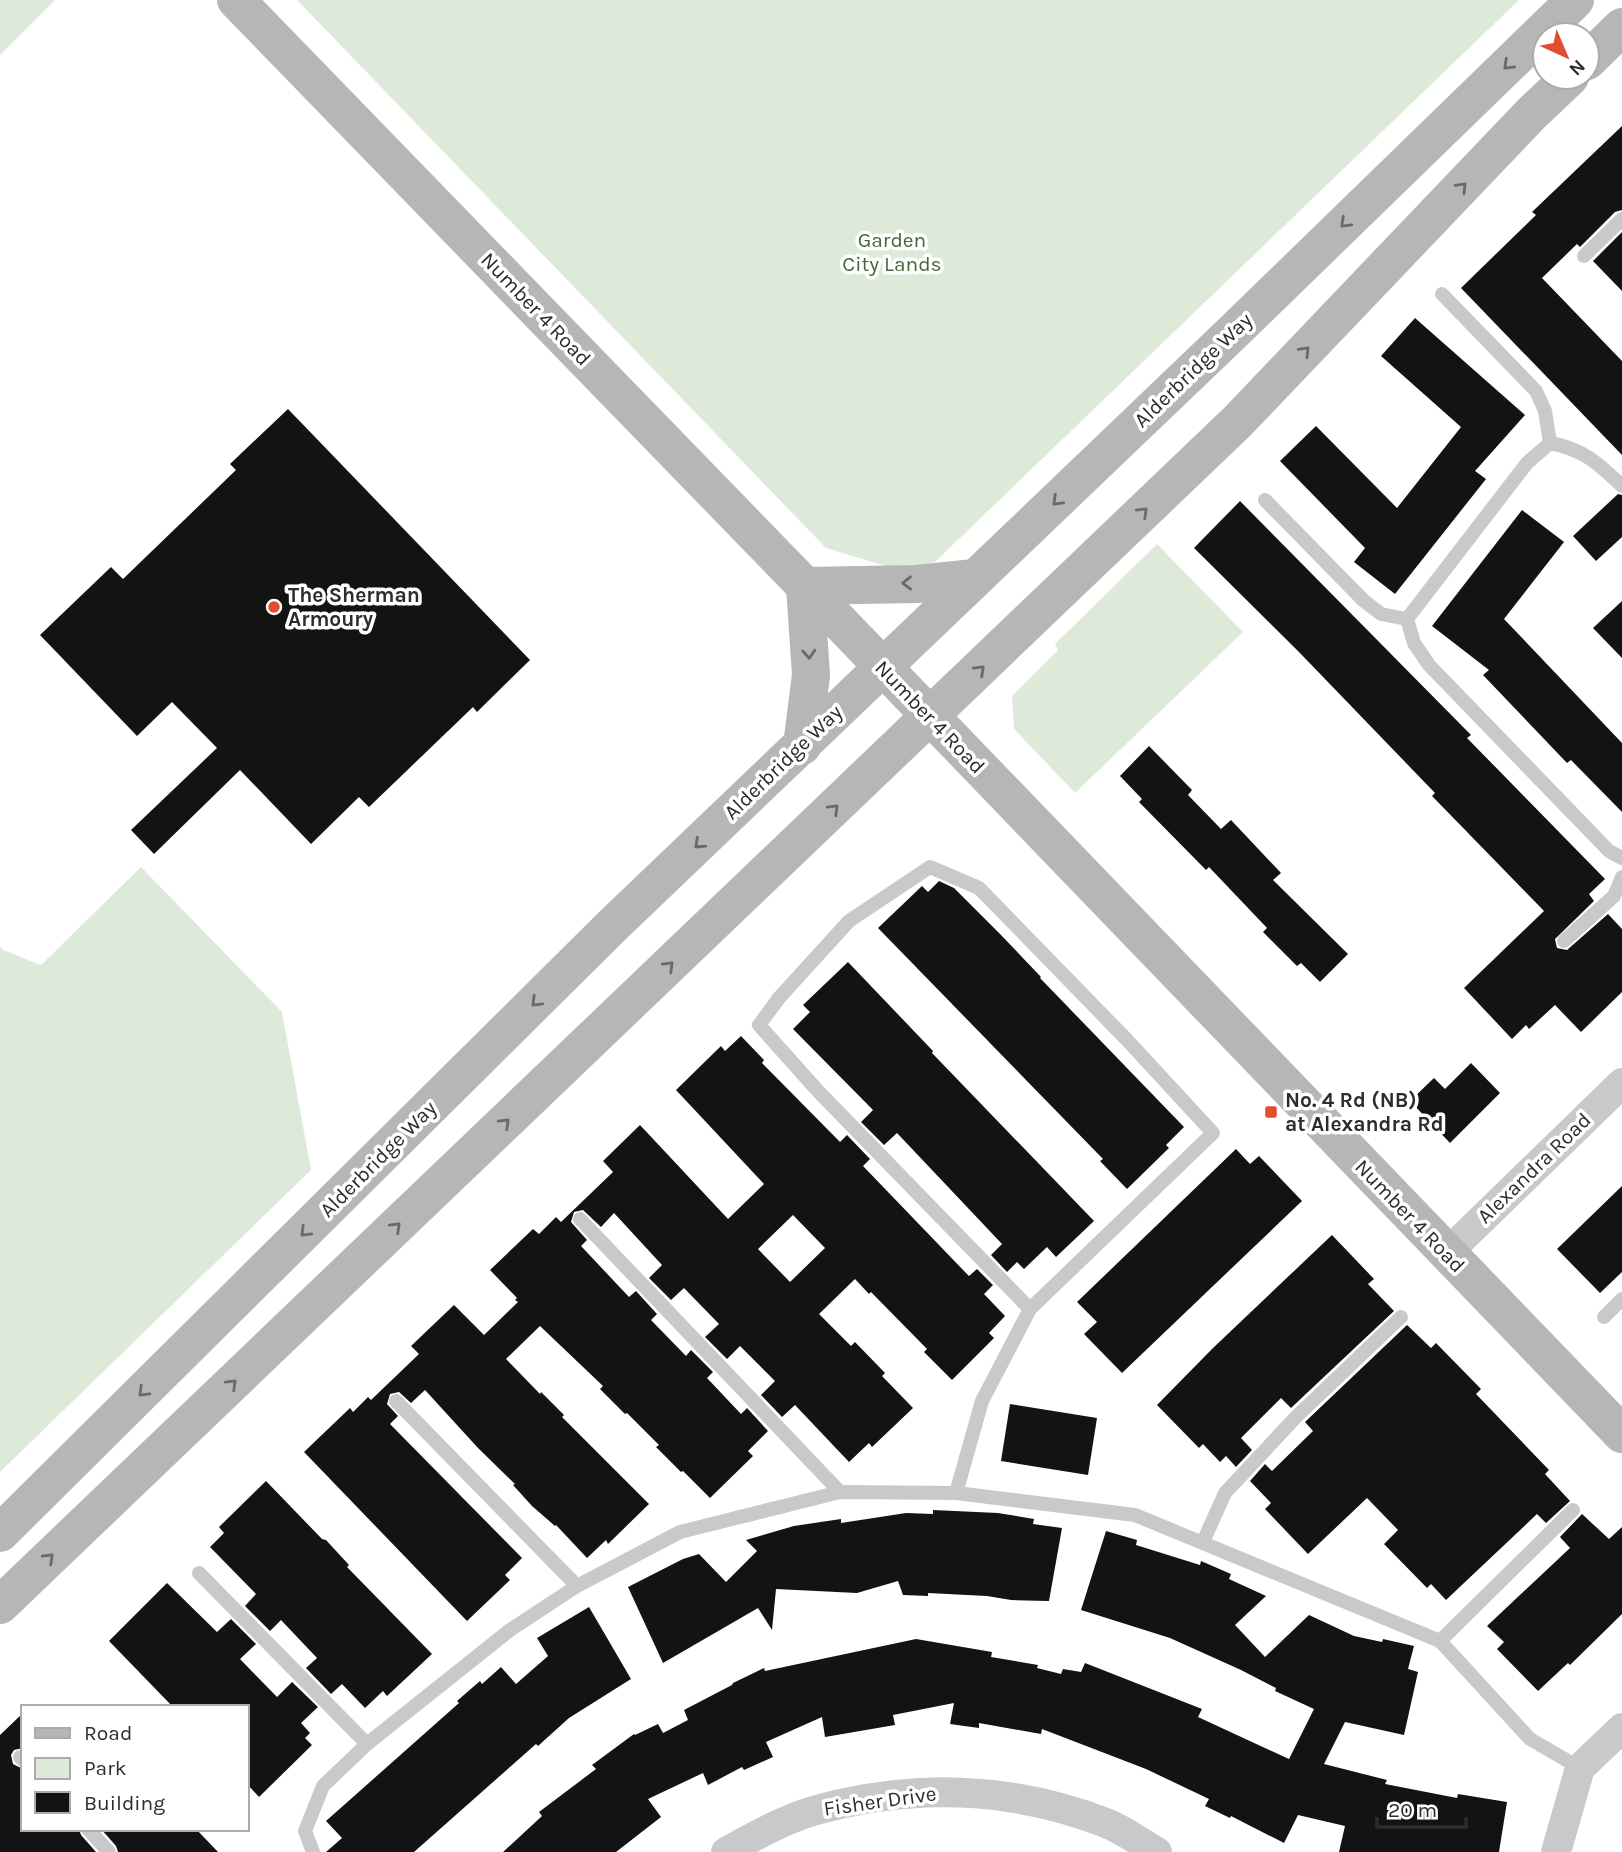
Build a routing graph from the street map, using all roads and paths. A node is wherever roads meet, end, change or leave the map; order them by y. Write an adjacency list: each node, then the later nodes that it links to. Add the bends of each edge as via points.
1 (236, 0): 13 (main road, Number 4 Road)
2 (1574, 0): 12 (main road, Alderbridge Way, one-way to 12)
3 (1622, 27): 4 (main road)
4 (1601, 47)
5 (1555, 91): 16 (main road, one-way to 5, via 1238,421)
6 (1622, 219): 7 (lane)
7 (1584, 256)
8 (1442, 295): 9 (lane, via 1535,391 1545,411)
9 (1550, 443): 10 (lane, via 1596,460); 14 (lane, via 1528,463)
10 (1622, 486)
11 (1265, 500): 14 (lane, via 1363,600 1381,614)
12 (975, 579): 13 (main road, one-way to 13); 15 (main road, Alderbridge Way)
13 (805, 586): 15 (main road, Number 4 Road); 17 (main road, one-way to 17, via 811,675)
14 (1407, 619): 18 (lane, via 1414,643 1429,665 1609,851)
15 (882, 668): 16 (main road, Number 4 Road); 17 (main road, Alderbridge Way)
16 (930, 717): 23 (main road, Number 4 Road); 37 (main road, one-way to 16)
17 (802, 746): 33 (main road, Alderbridge Way, one-way to 33, via 611,927)
18 (1622, 858)
19 (1622, 877): 20 (lane, via 1614,896)
20 (1564, 941)
21 (1622, 1083): 23 (street, Alexandra Road)
22 (580, 1219): 30 (lane)
23 (1446, 1254): 29 (main road, Number 4 Road)
24 (1622, 1299): 27 (lane)
25 (1030, 1309): 25 (lane, via 1213,1133 979,888 930,867 849,920 759,1025); 31 (lane, via 982,1401)
26 (1401, 1317): 34 (lane, via 1296,1417 1225,1493)
27 (1604, 1317)
28 (396, 1401): 36 (lane)
29 (1622, 1434)
30 (840, 1492): 31 (lane); 36 (lane, via 680,1532)
31 (956, 1493): 34 (lane, via 1135,1515)
32 (1573, 1510): 38 (lane)
33 (0, 1533)
34 (1203, 1542): 38 (lane)
35 (199, 1573): 40 (lane)
36 (577, 1586): 40 (lane, via 510,1630)
37 (0, 1605)
38 (1440, 1641): 41 (lane, via 1531,1739)
39 (1622, 1728): 41 (street)
40 (367, 1744): 44 (lane, via 323,1786 305,1831)
41 (1580, 1768): 47 (street)
42 (90, 1831): 43 (lane)
43 (109, 1852)
44 (313, 1852)
45 (726, 1852): 46 (street, Fisher Drive, via 811,1811 887,1796 956,1790 1060,1808 1109,1824)
46 (1157, 1852)
47 (1556, 1852)

